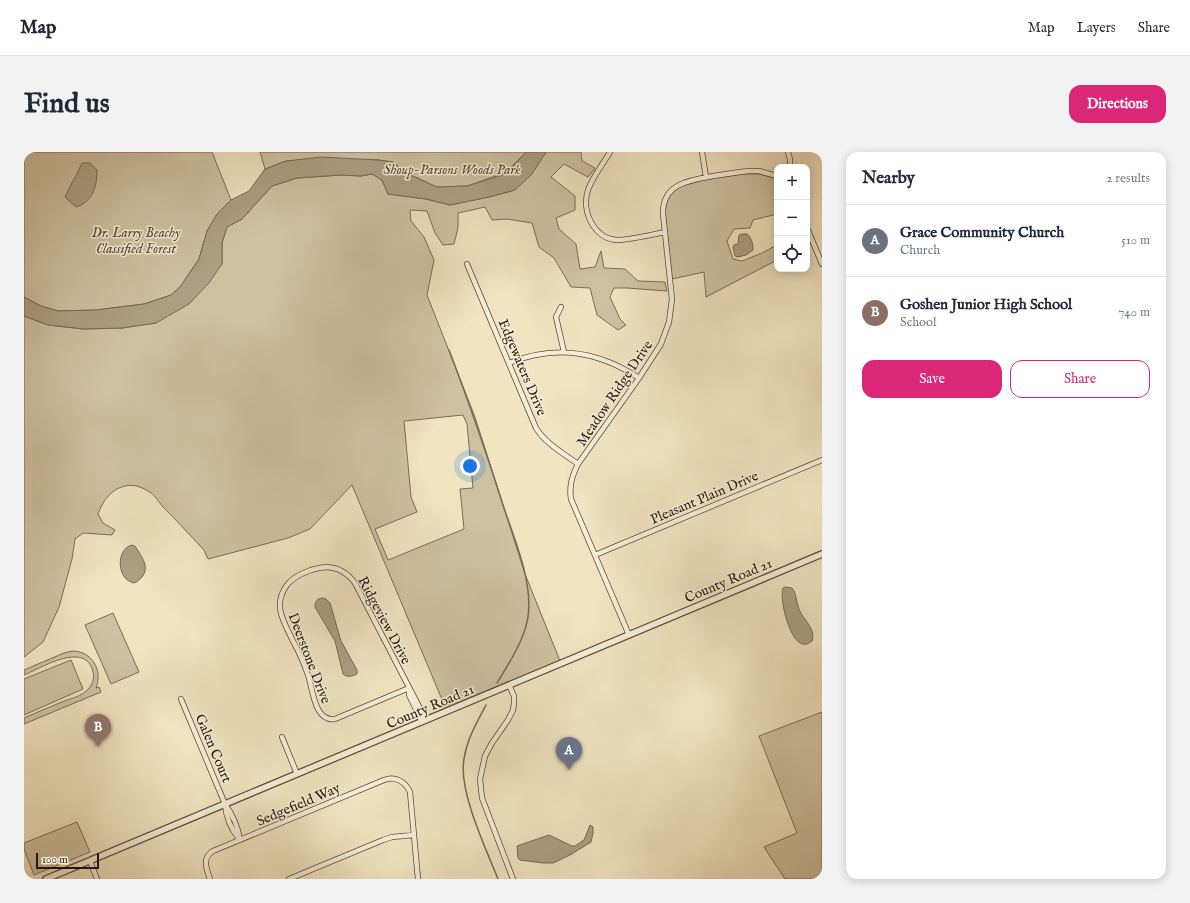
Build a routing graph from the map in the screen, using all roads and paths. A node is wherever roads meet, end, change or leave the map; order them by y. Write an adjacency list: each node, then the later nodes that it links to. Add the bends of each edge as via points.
1 (610, 152): 7 (street, via 588,189 588,212 595,229 605,237 619,240)
2 (702, 152): 6 (street)
3 (788, 152): 4 (street)
4 (790, 164)
5 (774, 175): 6 (street, Meadow Ridge Drive, via 750,171)
6 (706, 177): 7 (street, Meadow Ridge Drive, via 690,180 670,192 663,207)
7 (665, 232): 14 (street, Meadow Ridge Drive, via 671,312 661,344)
8 (810, 235): 10 (street)
9 (467, 264): 13 (street, Edgewaters Drive)
10 (822, 264)
11 (561, 306): 12 (street, via 556,317)
12 (564, 352): 13 (street, via 537,354); 14 (street, via 599,357 623,367)
13 (509, 363): 16 (street, Edgewaters Drive, via 541,436)
14 (639, 378): 16 (street, Meadow Ridge Drive)
15 (822, 460): 18 (street, Pleasant Plain Drive)
16 (578, 464): 18 (street, Meadow Ridge Drive, via 571,481 571,499)
17 (822, 554): 20 (street, County Road 21)
18 (595, 555): 20 (street, Meadow Ridge Drive)
19 (280, 601): 22 (street, Ridgeview Drive, via 284,589 293,579 315,568 334,568 347,574 356,583); 22 (street, Deerstone Drive, via 282,619 306,669 321,715 328,719 340,717)
20 (629, 635): 21 (street, County Road 21)
21 (510, 685): 24 (street, County Road 21); 36 (street, via 514,696 513,710 492,743 480,779 482,798)
22 (409, 688): 24 (street, Ridgeview Drive)
23 (182, 700): 27 (street, Galen Court)
24 (424, 721): 26 (street, County Road 21)
25 (282, 737): 26 (street)
26 (297, 774): 27 (street, County Road 21)
27 (225, 804): 29 (street, Galen Court, via 228,820); 30 (street, County Road 21)
28 (414, 835): 29 (street, Sedgefield Way, via 410,792 401,780 392,778); 34 (street, via 388,838); 35 (street)
29 (240, 840): 33 (street, Sedgefield Way, via 213,851 207,857 205,865)
30 (90, 861): 31 (street, County Road 21); 32 (street)
31 (46, 879)
32 (97, 879)
33 (210, 879)
34 (289, 879)
35 (418, 879)
36 (513, 879)

